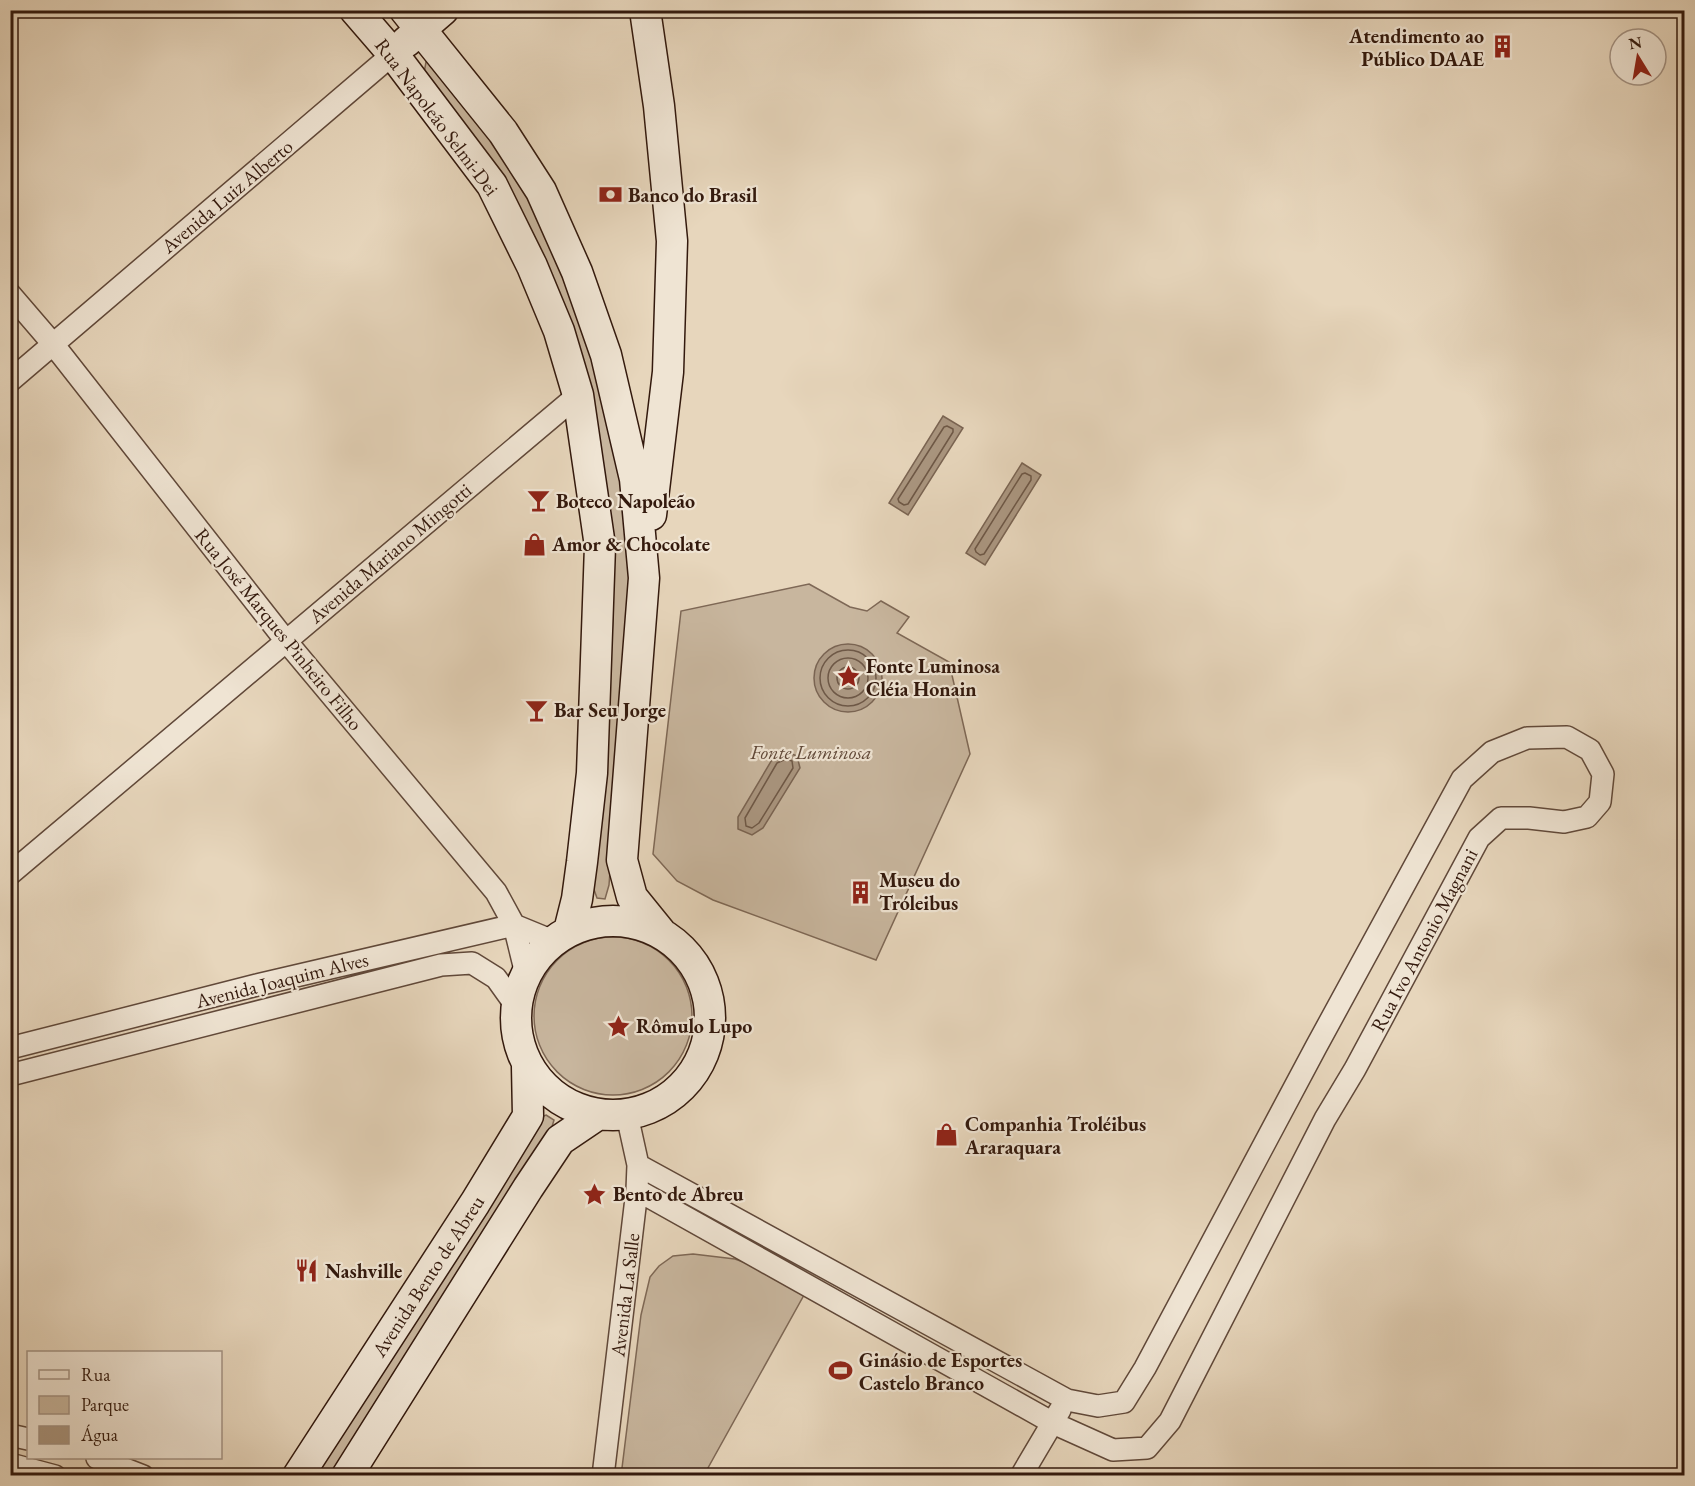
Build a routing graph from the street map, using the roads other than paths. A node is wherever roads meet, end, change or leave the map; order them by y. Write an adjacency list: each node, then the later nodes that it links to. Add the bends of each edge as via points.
1 (355, 10): 4 (main road, Rua Napoleão Selmi-Dei)
2 (652, 12): 9 (main road, via 672,241 668,372)
3 (423, 17): 4 (main road, Avenida Luiz Alberto); 9 (main road, Rua Napoleão Selmi-Dei, via 541,191 577,272 606,355 635,479)
4 (393, 54): 6 (street, Avenida Luiz Alberto); 8 (main road, Rua Napoleão Selmi-Dei, via 492,185 532,266)
5 (10, 294): 6 (street, Rua José Marques Pinheiro Filho)
6 (53, 344): 7 (street, Avenida Luiz Alberto); 10 (street, Rua José Marques Pinheiro Filho)
7 (10, 381)
8 (578, 395): 10 (street, Avenida Mariano Mingotti); 14 (main road, Rua Napoleão Selmi-Dei, via 600,546 592,773 579,881)
9 (644, 578): 13 (main road, Rua Napoleão Selmi-Dei, via 622,860 632,897)
10 (286, 641): 11 (street, Avenida Mariano Mingotti); 12 (street, Rua José Marques Pinheiro Filho, via 496,891)
11 (10, 874)
12 (514, 925): 14 (street); 15 (street, Rua José Marques Pinheiro Filho); 17 (street, Avenida Joaquim Alves)
13 (662, 934): 14 (main road, via 632,923 605,921); 21 (main road, via 682,950 701,974 710,1004 710,1034 700,1064 682,1088 656,1106)
14 (561, 936): 15 (main road, via 538,956)
15 (526, 974): 16 (main road)
16 (516, 1006): 18 (main road, via 517,1037); 19 (street, Avenida Joaquim Alves, via 496,978 472,963 441,965)
17 (10, 1048)
18 (527, 1066): 20 (main road, via 545,1089 569,1106); 32 (main road, Avenida Bento de Abreu, via 528,1116)
19 (10, 1075)
20 (597, 1115): 21 (main road); 33 (main road, Avenida Bento de Abreu, via 560,1140)
21 (627, 1115): 22 (street, Avenida La Salle)
22 (638, 1165): 23 (street, Avenida La Salle); 24 (street)
23 (638, 1190): 25 (street); 34 (street, Avenida La Salle)
24 (1067, 1400): 25 (street); 25 (street, Rua Ivo Antonio Magnani, via 1098,1406 1124,1402 1462,779 1492,752 1527,738 1567,737 1590,750 1603,774 1600,802 1587,817 1564,822 1501,818 1479,838 1325,1119 1170,1421 1147,1448 1113,1450)
25 (1053, 1423): 35 (street)
26 (10, 1435): 27 (street)
27 (27, 1439)
28 (100, 1459): 31 (street)
29 (10, 1464): 30 (street)
30 (55, 1476)
31 (143, 1476)
32 (298, 1476)
33 (347, 1476)
34 (603, 1476)
35 (1021, 1476)

